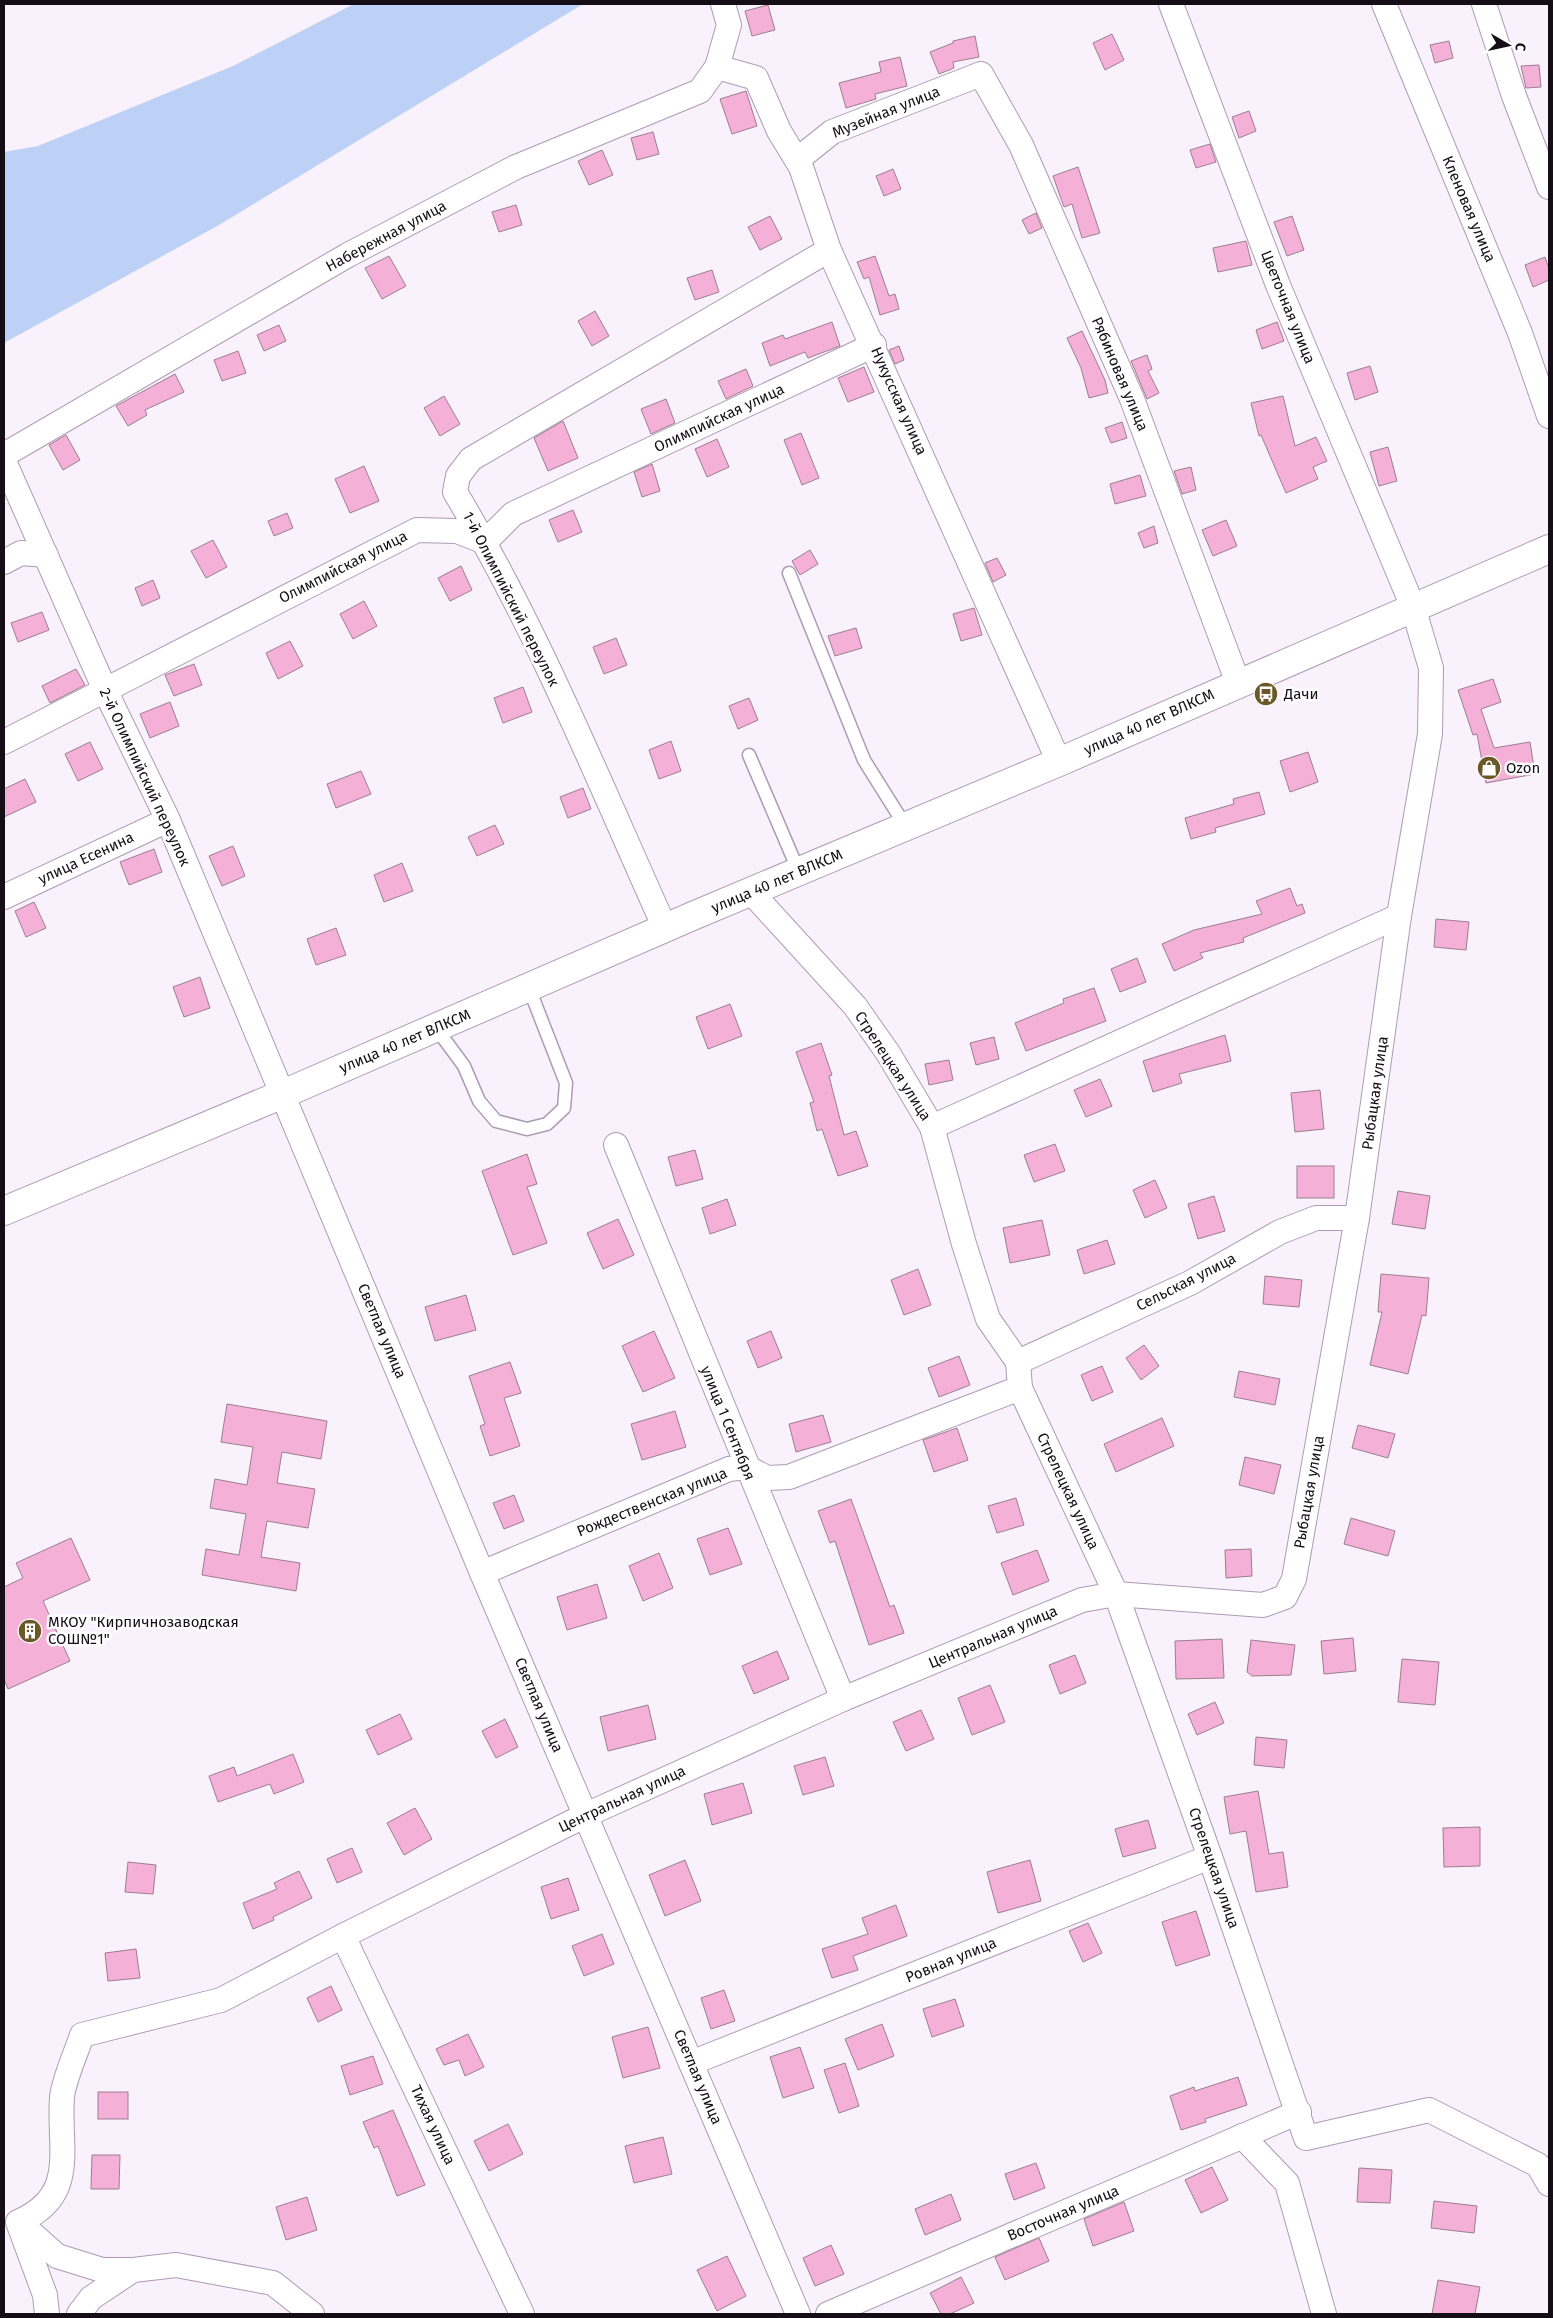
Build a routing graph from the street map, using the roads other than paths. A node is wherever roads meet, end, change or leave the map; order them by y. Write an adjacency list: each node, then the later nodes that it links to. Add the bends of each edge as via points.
1 (723, 4): 5 (street, Набережная улица, via 729,25)
2 (1171, 4): 19 (street, Цветочная улица, via 1278,285)
3 (1384, 4): 11 (street, Кленовая улица, via 1520,333)
4 (1484, 4): 8 (street, via 1514,96)
5 (717, 67): 7 (street, Нукусская улица, via 756,78 779,131); 12 (street, Набережная улица, via 700,91 498,176 348,255)
6 (981, 74): 7 (street, Музейная улица, via 832,132); 20 (street, Рябиновая улица, via 1021,144 1132,399)
7 (797, 160): 9 (street, Нукусская улица)
8 (1549, 187)
9 (829, 250): 10 (street, Нукусская улица); 14 (street, 1-й Олимпийский переулок, via 471,459 458,476 455,492)
10 (874, 345): 14 (street, Олимпийская улица, via 513,514); 24 (street, Нукусская улица)
11 (1549, 416)
12 (4, 455)
13 (4, 461): 16 (street, 2-й Олимпийский переулок)
14 (485, 542): 21 (street, Олимпийская улица, via 457,531 417,530); 31 (street, 1-й Олимпийский переулок, via 551,675)
15 (1549, 549): 19 (street, улица 40 лет ВЛКСМ)
16 (46, 555): 17 (street, via 21,553); 21 (street, 2-й Олимпийский переулок)
17 (4, 562)
18 (788, 573): 26 (lane, via 864,760)
19 (1413, 607): 20 (street, улица 40 лет ВЛКСМ); 30 (street, Рыбацкая улица, via 1431,668 1430,734)
20 (1238, 683): 24 (street, улица 40 лет ВЛКСМ)
21 (105, 690): 22 (street, Олимпийская улица); 25 (street, 2-й Олимпийский переулок)
22 (4, 742)
23 (749, 755): 27 (lane)
24 (1059, 762): 26 (street, улица 40 лет ВЛКСМ)
25 (168, 820): 29 (street, улица Есенина); 34 (street, 2-й Олимпийский переулок)
26 (906, 827): 27 (street, улица 40 лет ВЛКСМ)
27 (799, 872): 28 (street, улица 40 лет ВЛКСМ)
28 (751, 892): 31 (street, улица 40 лет ВЛКСМ); 35 (street, Стрелецкая улица, via 854,1006 888,1053)
29 (4, 897)
30 (1399, 916): 35 (street); 38 (street, Рыбацкая улица)
31 (665, 928): 32 (street, улица 40 лет ВЛКСМ)
32 (529, 988): 33 (street, улица 40 лет ВЛКСМ); 33 (lane, via 566,1083 564,1108 547,1124 527,1129 496,1121 479,1101 464,1066)
33 (436, 1028): 34 (street, улица 40 лет ВЛКСМ)
34 (283, 1094): 37 (street, улица 40 лет ВЛКСМ); 42 (street, Светлая улица)
35 (932, 1127): 39 (street, Стрелецкая улица, via 988,1319)
36 (616, 1145): 41 (street, улица 1 Сентября)
37 (4, 1211)
38 (1357, 1218): 39 (street, Сельская улица, via 1316,1218 1280,1232 1190,1283); 43 (street, Рыбацкая улица)
39 (1018, 1362): 40 (street, Стрелецкая улица)
40 (1020, 1388): 41 (street, Рождественская улица, via 789,1476 767,1478); 44 (street, Стрелецкая улица)
41 (746, 1467): 42 (street, Рождественская улица, via 729,1469); 45 (street, улица 1 Сентября)
42 (482, 1572): 46 (street, Светлая улица)
43 (1294, 1578): 44 (street, Центральная улица, via 1285,1597 1263,1605)
44 (1116, 1594): 45 (street, Центральная улица, via 1082,1600); 47 (street, Стрелецкая улица)
45 (842, 1699): 46 (street, Центральная улица)
46 (586, 1815): 48 (street, Центральная улица); 49 (street, Светлая улица)
47 (1210, 1857): 49 (street, Ровная улица); 50 (street, Стрелецкая улица)
48 (343, 1936): 53 (street, Центральная улица, via 221,2000 82,2035 62,2095 62,2163 58,2189 34,2215); 58 (street, Тихая улица)
49 (691, 2063): 59 (street, Светлая улица)
50 (1299, 2112): 51 (street, Восточная улица); 52 (street, Стрелецкая улица, via 1306,2138 1428,2110 1538,2165)
51 (1242, 2136): 60 (street, Восточная улица); 61 (street, via 1287,2183)
52 (1549, 2184)
53 (11, 2220): 54 (street, via 57,2256 102,2270); 55 (street, via 45,2295)
54 (133, 2270): 56 (street, via 91,2298); 57 (street, via 176,2265 273,2283)
55 (47, 2314)
56 (79, 2314)
57 (312, 2314)
58 (522, 2314)
59 (798, 2314)
60 (828, 2314)
61 (1324, 2314)

